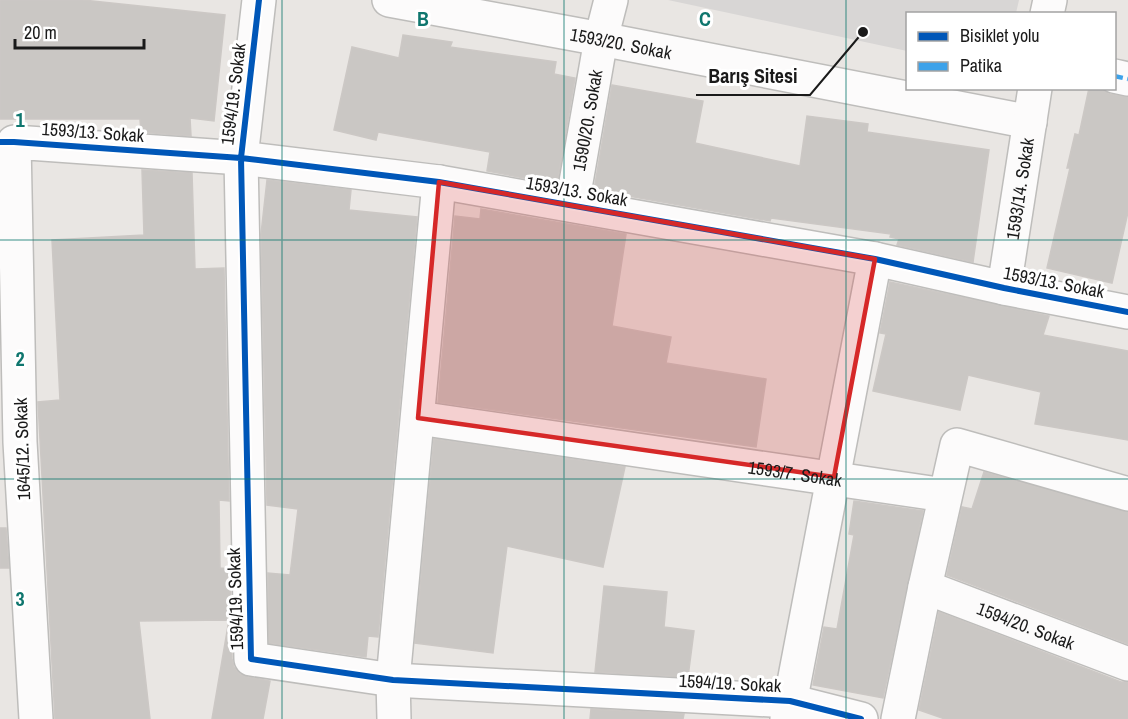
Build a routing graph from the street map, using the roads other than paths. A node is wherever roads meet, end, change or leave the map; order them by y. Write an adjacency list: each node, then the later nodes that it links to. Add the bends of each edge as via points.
1 (259, 0): 8 (street, 1594/19. Sokak)
2 (389, 0): 4 (street, 1593/20. Sokak)
3 (611, 0): 4 (street, 1590/20. Sokak)
4 (601, 39): 6 (street, 1593/20. Sokak); 10 (street, 1590/20. Sokak)
5 (1035, 90): 6 (street, 1593/14. Sokak)
6 (1030, 122): 12 (street, 1593/14. Sokak)
7 (7, 142): 8 (street, 1593/13. Sokak); 22 (street, 1645/12. Sokak)
8 (241, 158): 9 (street, 1593/13. Sokak); 20 (street, 1594/19. Sokak, via 251,659)
9 (439, 182): 10 (street, 1593/13. Sokak); 14 (street)
10 (572, 205): 11 (street, 1593/13. Sokak)
11 (875, 259): 12 (street, 1593/13. Sokak); 15 (street)
12 (1004, 288): 13 (street, 1593/13. Sokak)
13 (1128, 312)
14 (418, 418): 15 (street, 1593/7. Sokak); 20 (street)
15 (834, 477): 17 (street, 1593/7. Sokak); 21 (street)
16 (1128, 494): 17 (street, via 957,445)
17 (945, 495): 18 (street)
18 (925, 587): 19 (street, 1594/20. Sokak); 25 (street)
19 (1128, 664)
20 (393, 680): 21 (street, 1594/19. Sokak); 23 (street)
21 (789, 710): 24 (street, 1594/19. Sokak)
22 (36, 719)
23 (394, 719)
24 (861, 719)
25 (898, 719)

